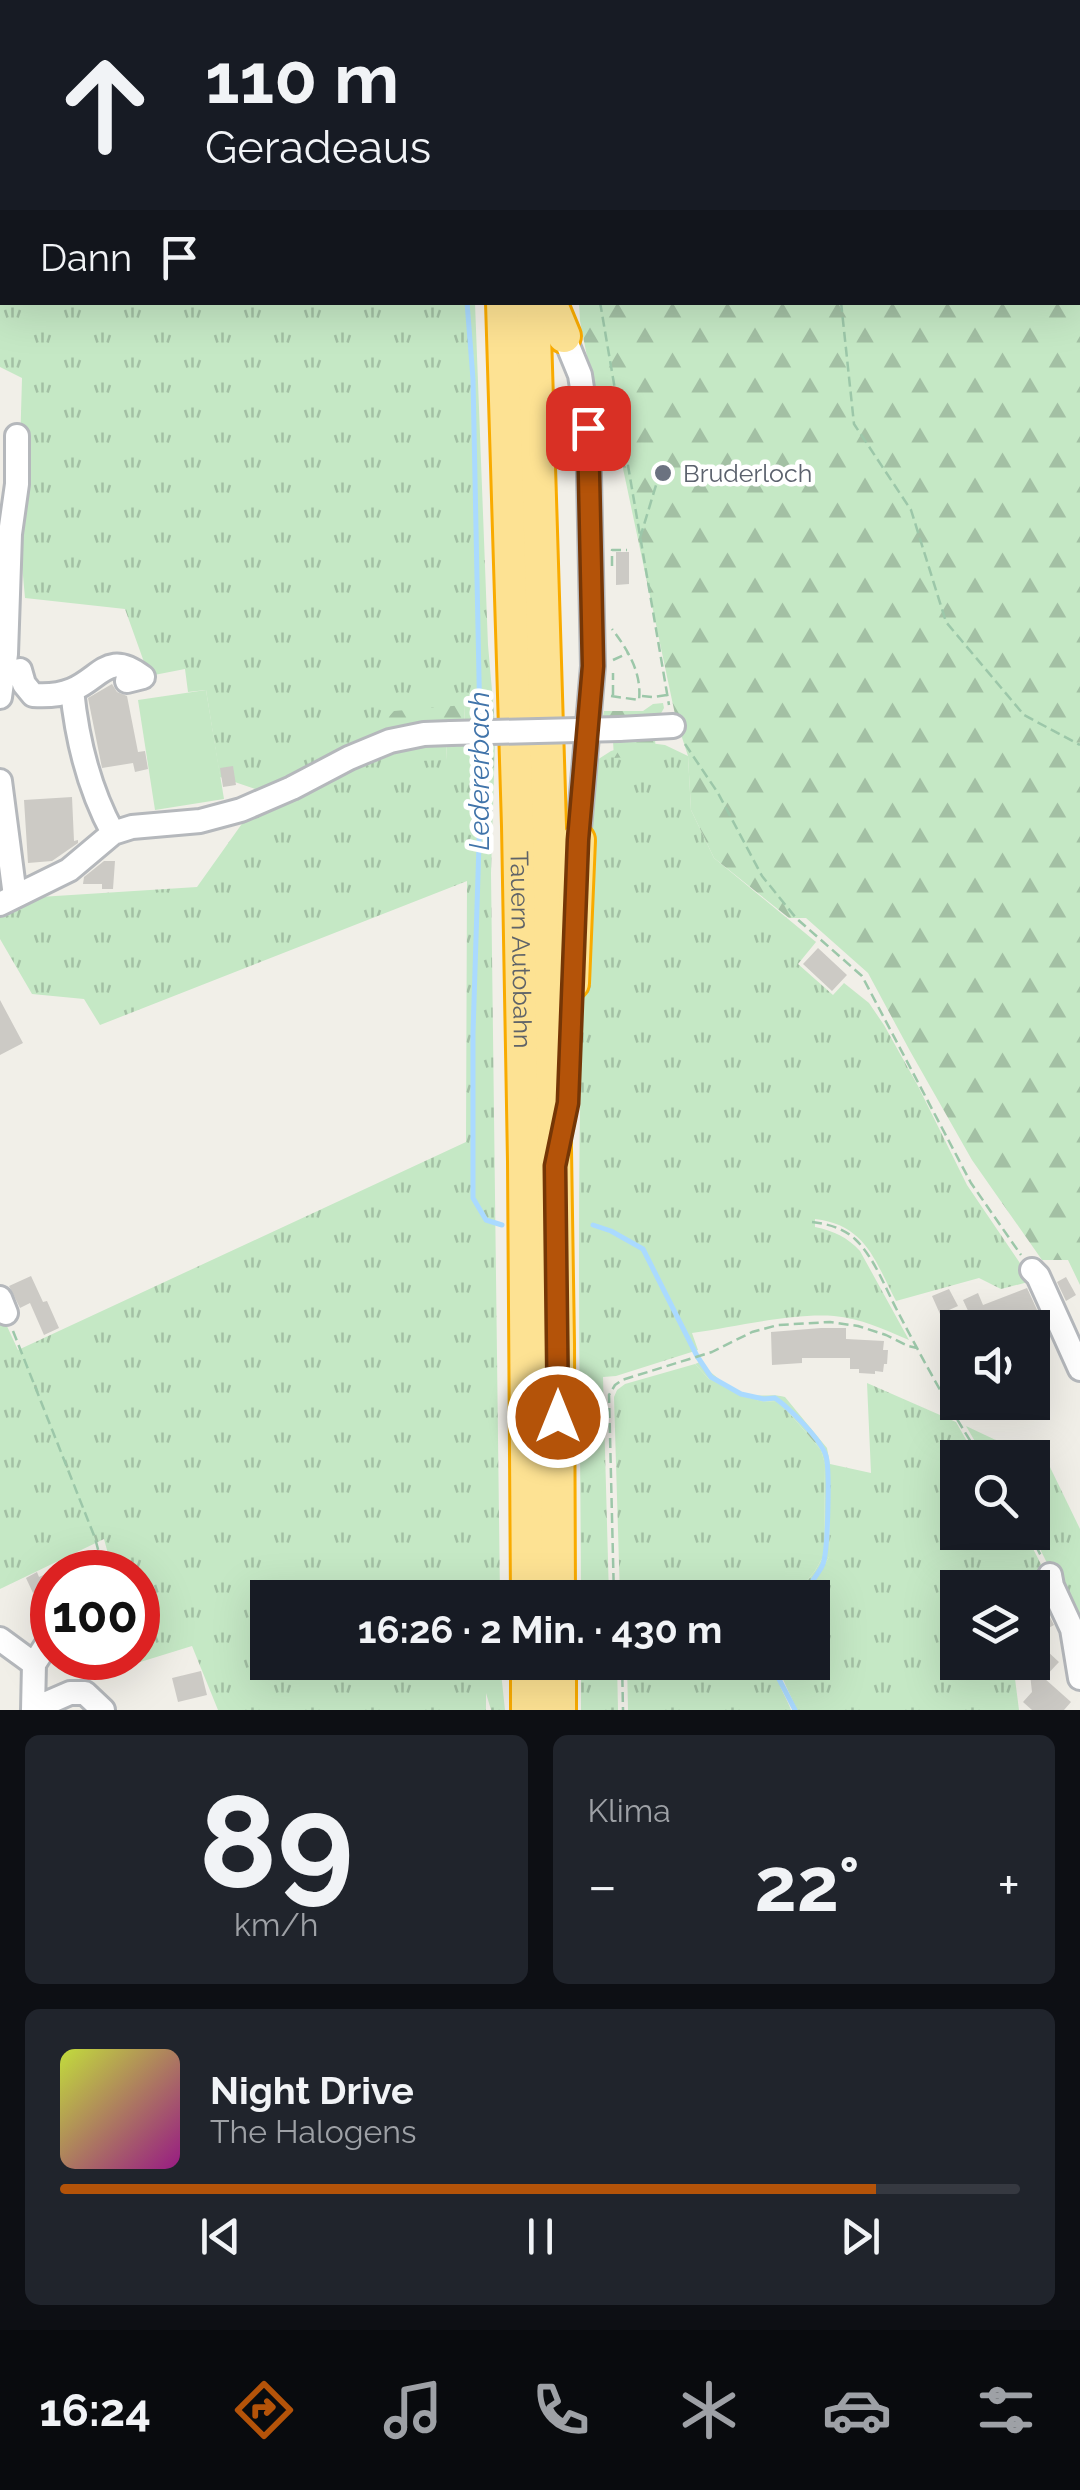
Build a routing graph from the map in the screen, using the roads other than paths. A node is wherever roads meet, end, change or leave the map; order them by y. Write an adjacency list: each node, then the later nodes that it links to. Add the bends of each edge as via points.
1 (502, 305): 19 (highway, Tauern Autobahn, via 519,845)
2 (533, 305): 15 (highway, Tauern Autobahn)
3 (551, 305): 4 (highway)
4 (564, 336): 13 (street, via 580,375 588,428 593,666)
5 (17, 436): 9 (street)
6 (20, 670): 8 (street, via 33,695)
7 (127, 681): 8 (street, via 142,677 117,666)
8 (72, 690): 12 (street, via 89,775)
9 (0, 696)
10 (673, 726): 12 (street, bridge, via 390,740 241,810)
11 (0, 780): 14 (street)
12 (114, 833): 14 (street, via 69,870)
13 (578, 840): 15 (highway, via 568,1103)
14 (8, 900)
15 (555, 1166): 20 (highway, Tauern Autobahn)
16 (1032, 1270): 17 (street)
17 (1080, 1369)
18 (1050, 1575): 23 (street, via 1072,1630)
19 (528, 1580)
20 (558, 1580)
21 (0, 1639): 22 (street)
22 (30, 1661)
23 (1080, 1678)
24 (34, 1680): 27 (street)
25 (528, 1680): 29 (highway)
26 (558, 1680): 30 (highway)
27 (33, 1709): 28 (street, via 85,1693)
28 (103, 1710)
29 (528, 1710)
30 (559, 1710)

